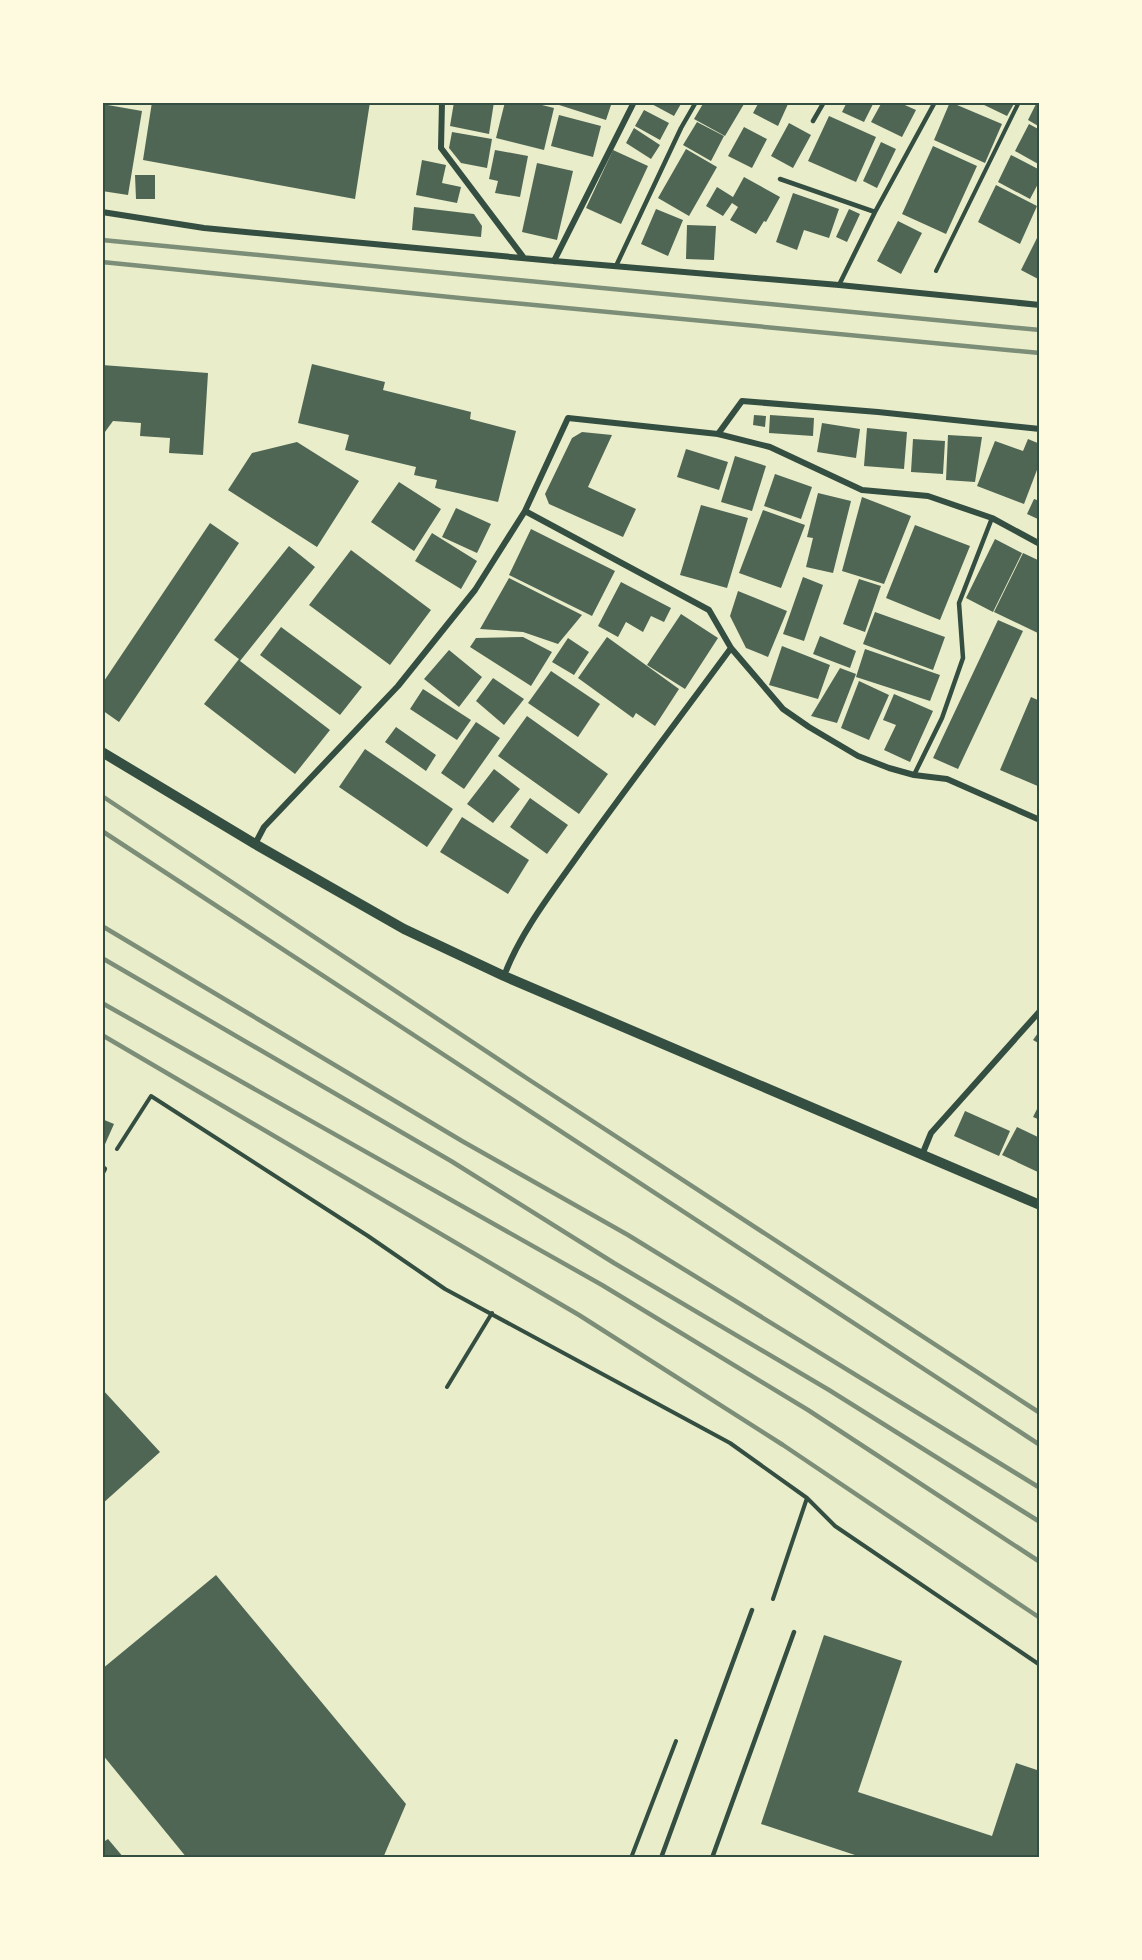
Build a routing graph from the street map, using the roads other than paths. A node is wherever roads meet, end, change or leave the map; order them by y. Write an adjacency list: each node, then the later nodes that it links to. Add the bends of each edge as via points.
1 (442, 102): 10 (street, via 441,148)
2 (634, 102): 11 (street)
3 (696, 102): 12 (lane)
4 (824, 102): 6 (lane)
5 (935, 102): 9 (lane)
6 (813, 121)
7 (780, 179): 9 (lane)
8 (102, 212): 10 (street, via 204,228)
9 (875, 212): 13 (lane)
10 (524, 258): 11 (street)
11 (554, 261): 12 (street)
12 (616, 267): 13 (street)
13 (839, 285): 14 (street)
14 (1040, 304)
15 (1040, 429): 16 (street, via 742,400)
16 (718, 434): 17 (street, via 568,418); 18 (street, via 770,447 862,490 928,496)
17 (525, 511): 20 (street, via 709,610); 24 (street, via 475,590 398,686 264,827)
18 (992, 518): 19 (street); 22 (lane, via 959,603 963,658 942,717)
19 (1040, 544)
20 (731, 648): 22 (street, via 783,709 858,756); 25 (street, via 546,901 510,959)
21 (102, 752): 24 (street)
22 (914, 775): 23 (street, via 947,779)
23 (1040, 820)
24 (255, 844): 25 (street, via 404,929)
25 (504, 976): 27 (street)
26 (1040, 1011): 27 (street, via 931,1133)
27 (922, 1155): 28 (street)
28 (1040, 1205)
29 (752, 1610): 31 (lane)
30 (794, 1632): 32 (lane)
31 (661, 1858)
32 (712, 1858)

